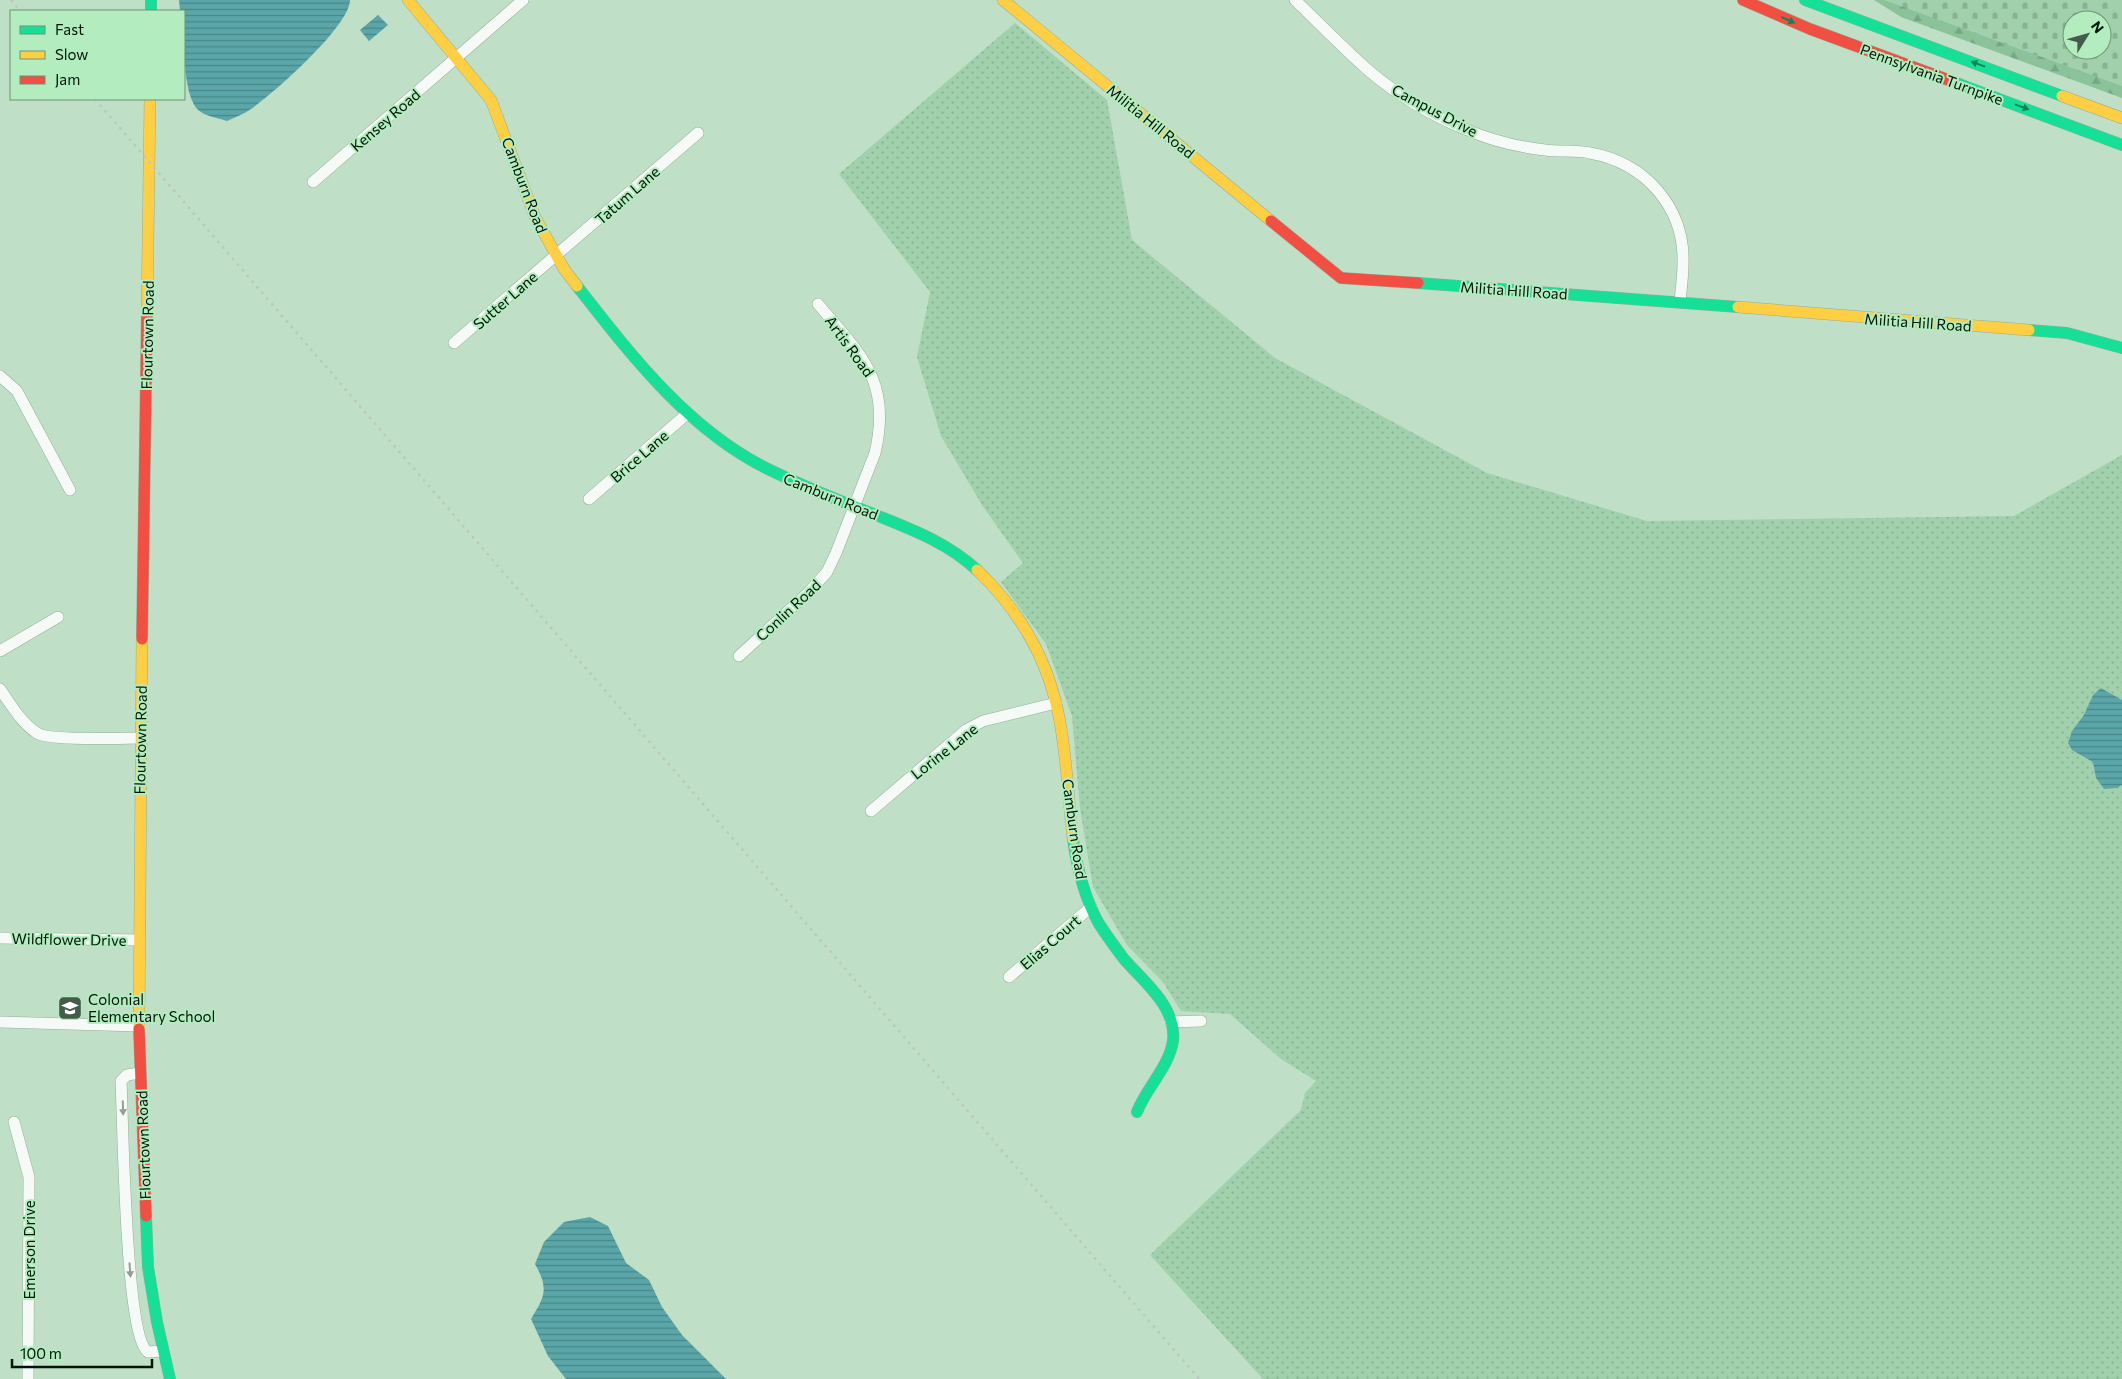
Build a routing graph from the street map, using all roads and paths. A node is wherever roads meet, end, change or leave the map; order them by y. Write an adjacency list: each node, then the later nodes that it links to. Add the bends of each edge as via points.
1 (408, 0): 7 (main road, Camburn Road)
2 (523, 0): 7 (street, Kensey Road)
3 (1003, 0): 14 (main road, Militia Hill Road, via 1342,278)
4 (1294, 0): 14 (street, Campus Drive, via 1387,85 1456,124 1486,137 1526,148 1604,156 1643,175 1667,202 1678,228 1683,263)
5 (1743, 0): 11 (main road, Pennsylvania Turnpike, one-way to 11, via 1810,29)
6 (1805, 0): 9 (main road, Pennsylvania Turnpike, one-way to 6)
7 (457, 57): 12 (street, Kensey Road); 13 (main road, Camburn Road, via 491,100 535,217)
8 (150, 100): 28 (main road, Flourtown Road)
9 (2122, 118)
10 (698, 133): 13 (street, Tatum Lane)
11 (2122, 144)
12 (313, 182)
13 (556, 256): 16 (street, Sutter Lane); 19 (main road, Camburn Road, via 620,341)
14 (1680, 302): 17 (main road, Militia Hill Road, via 2067,333)
15 (818, 304): 22 (street, Artis Road, via 868,368 880,401 881,422 876,446)
16 (454, 343)
17 (2122, 348)
18 (0, 376): 20 (street, via 18,391)
19 (688, 413): 21 (street, Brice Lane); 22 (main road, Camburn Road, via 721,440 768,469)
20 (70, 490)
21 (589, 499)
22 (854, 506): 25 (street, Conlin Road, via 827,572); 27 (main road, Camburn Road, via 935,538 951,547 982,574 1021,620 1049,676)
23 (58, 617): 24 (street)
24 (0, 651)
25 (739, 656)
26 (0, 689): 28 (street, via 18,715 38,734 63,738)
27 (1056, 703): 29 (street, Lorine Lane, via 983,721 966,730); 30 (main road, Camburn Road, via 1076,855)
28 (140, 738): 32 (main road, Flourtown Road)
29 (871, 810)
30 (1091, 906): 33 (street, Elias Court); 36 (main road, Camburn Road, via 1110,940 1159,998)
31 (0, 938): 32 (street, Wildflower Drive)
32 (139, 940): 37 (main road, Flourtown Road)
33 (1009, 977)
34 (1201, 1021): 36 (street)
35 (0, 1022): 37 (street)
36 (1171, 1022): 39 (main road, Camburn Road, via 1172,1049 1145,1092)
37 (139, 1026): 38 (main road, Flourtown Road)
38 (140, 1073): 41 (main road, Flourtown Road, via 148,1267); 41 (street, one-way to 41, via 127,1075 121,1081 131,1282 142,1345 148,1352)
39 (1137, 1112)
40 (14, 1122): 42 (street, Emerson Drive, via 29,1177)
41 (163, 1350): 43 (main road, Flourtown Road)
42 (28, 1379)
43 (170, 1379)

